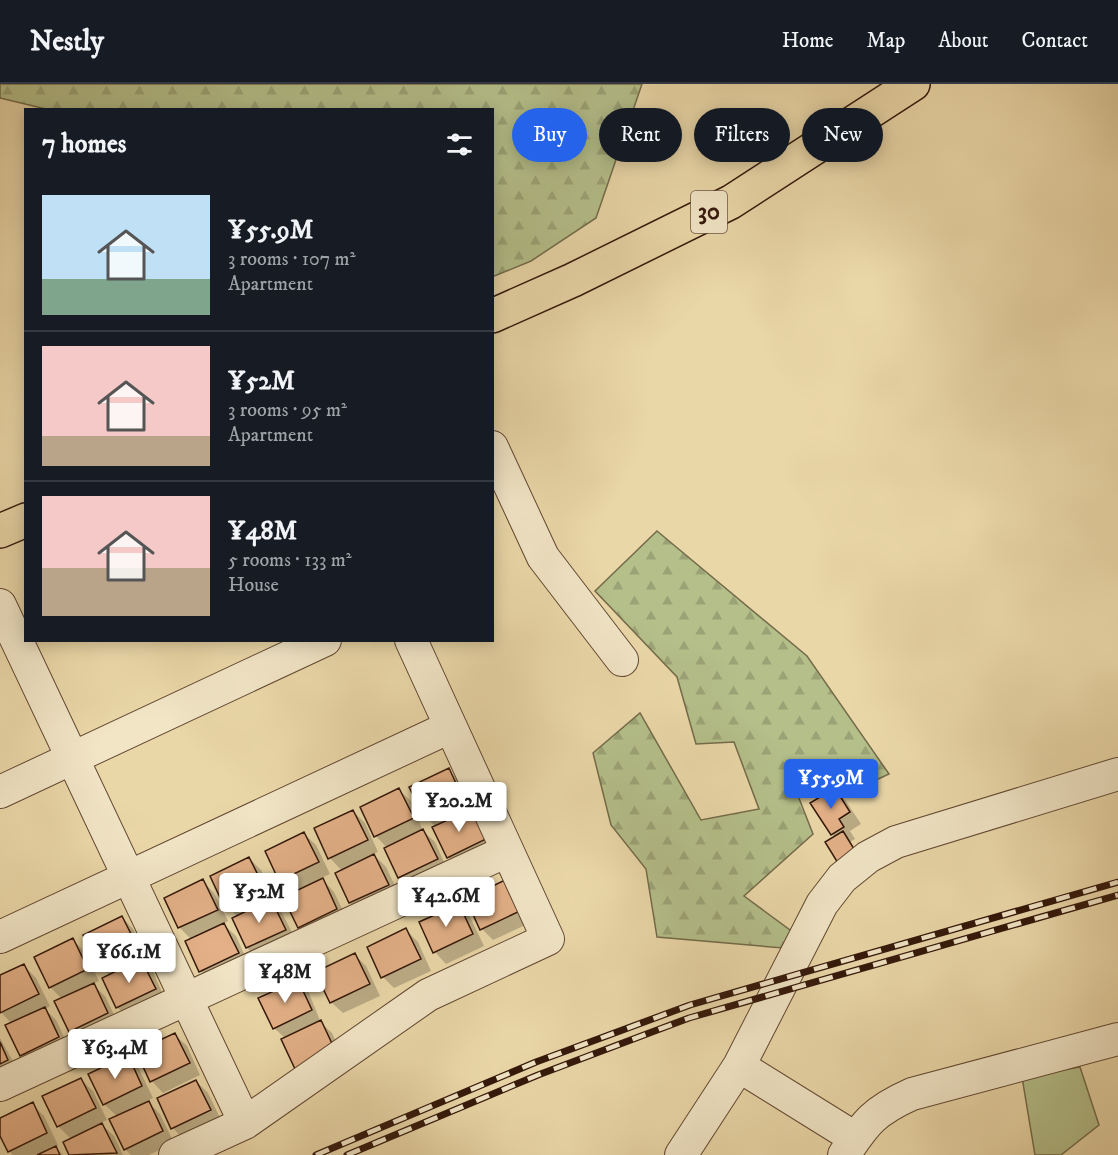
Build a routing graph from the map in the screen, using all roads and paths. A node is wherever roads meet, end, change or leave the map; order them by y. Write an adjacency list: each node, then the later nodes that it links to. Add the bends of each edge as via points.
1 (913, 84): 2 (main road, 30, via 731,202)
2 (494, 315)
3 (494, 451): 10 (street, via 543,557)
4 (24, 521): 5 (main road)
5 (0, 531)
6 (0, 605): 9 (street)
7 (321, 642): 12 (street)
8 (412, 642): 11 (street)
9 (14, 643): 12 (street)
10 (622, 660)
11 (450, 727): 15 (street); 16 (street)
12 (72, 758): 14 (street); 16 (street)
13 (1118, 774): 20 (street, via 896,842 842,878 822,904)
14 (0, 792)
15 (507, 850): 18 (street); 22 (street, via 548,939 428,995)
16 (128, 877): 17 (street); 18 (street)
17 (0, 937)
18 (186, 999): 21 (street); 22 (street)
19 (1118, 1039): 23 (street, via 912,1094 866,1121)
20 (739, 1066): 23 (street); 25 (street)
21 (0, 1085)
22 (244, 1123): 24 (street)
23 (850, 1147)
24 (175, 1155)
25 (681, 1155)

